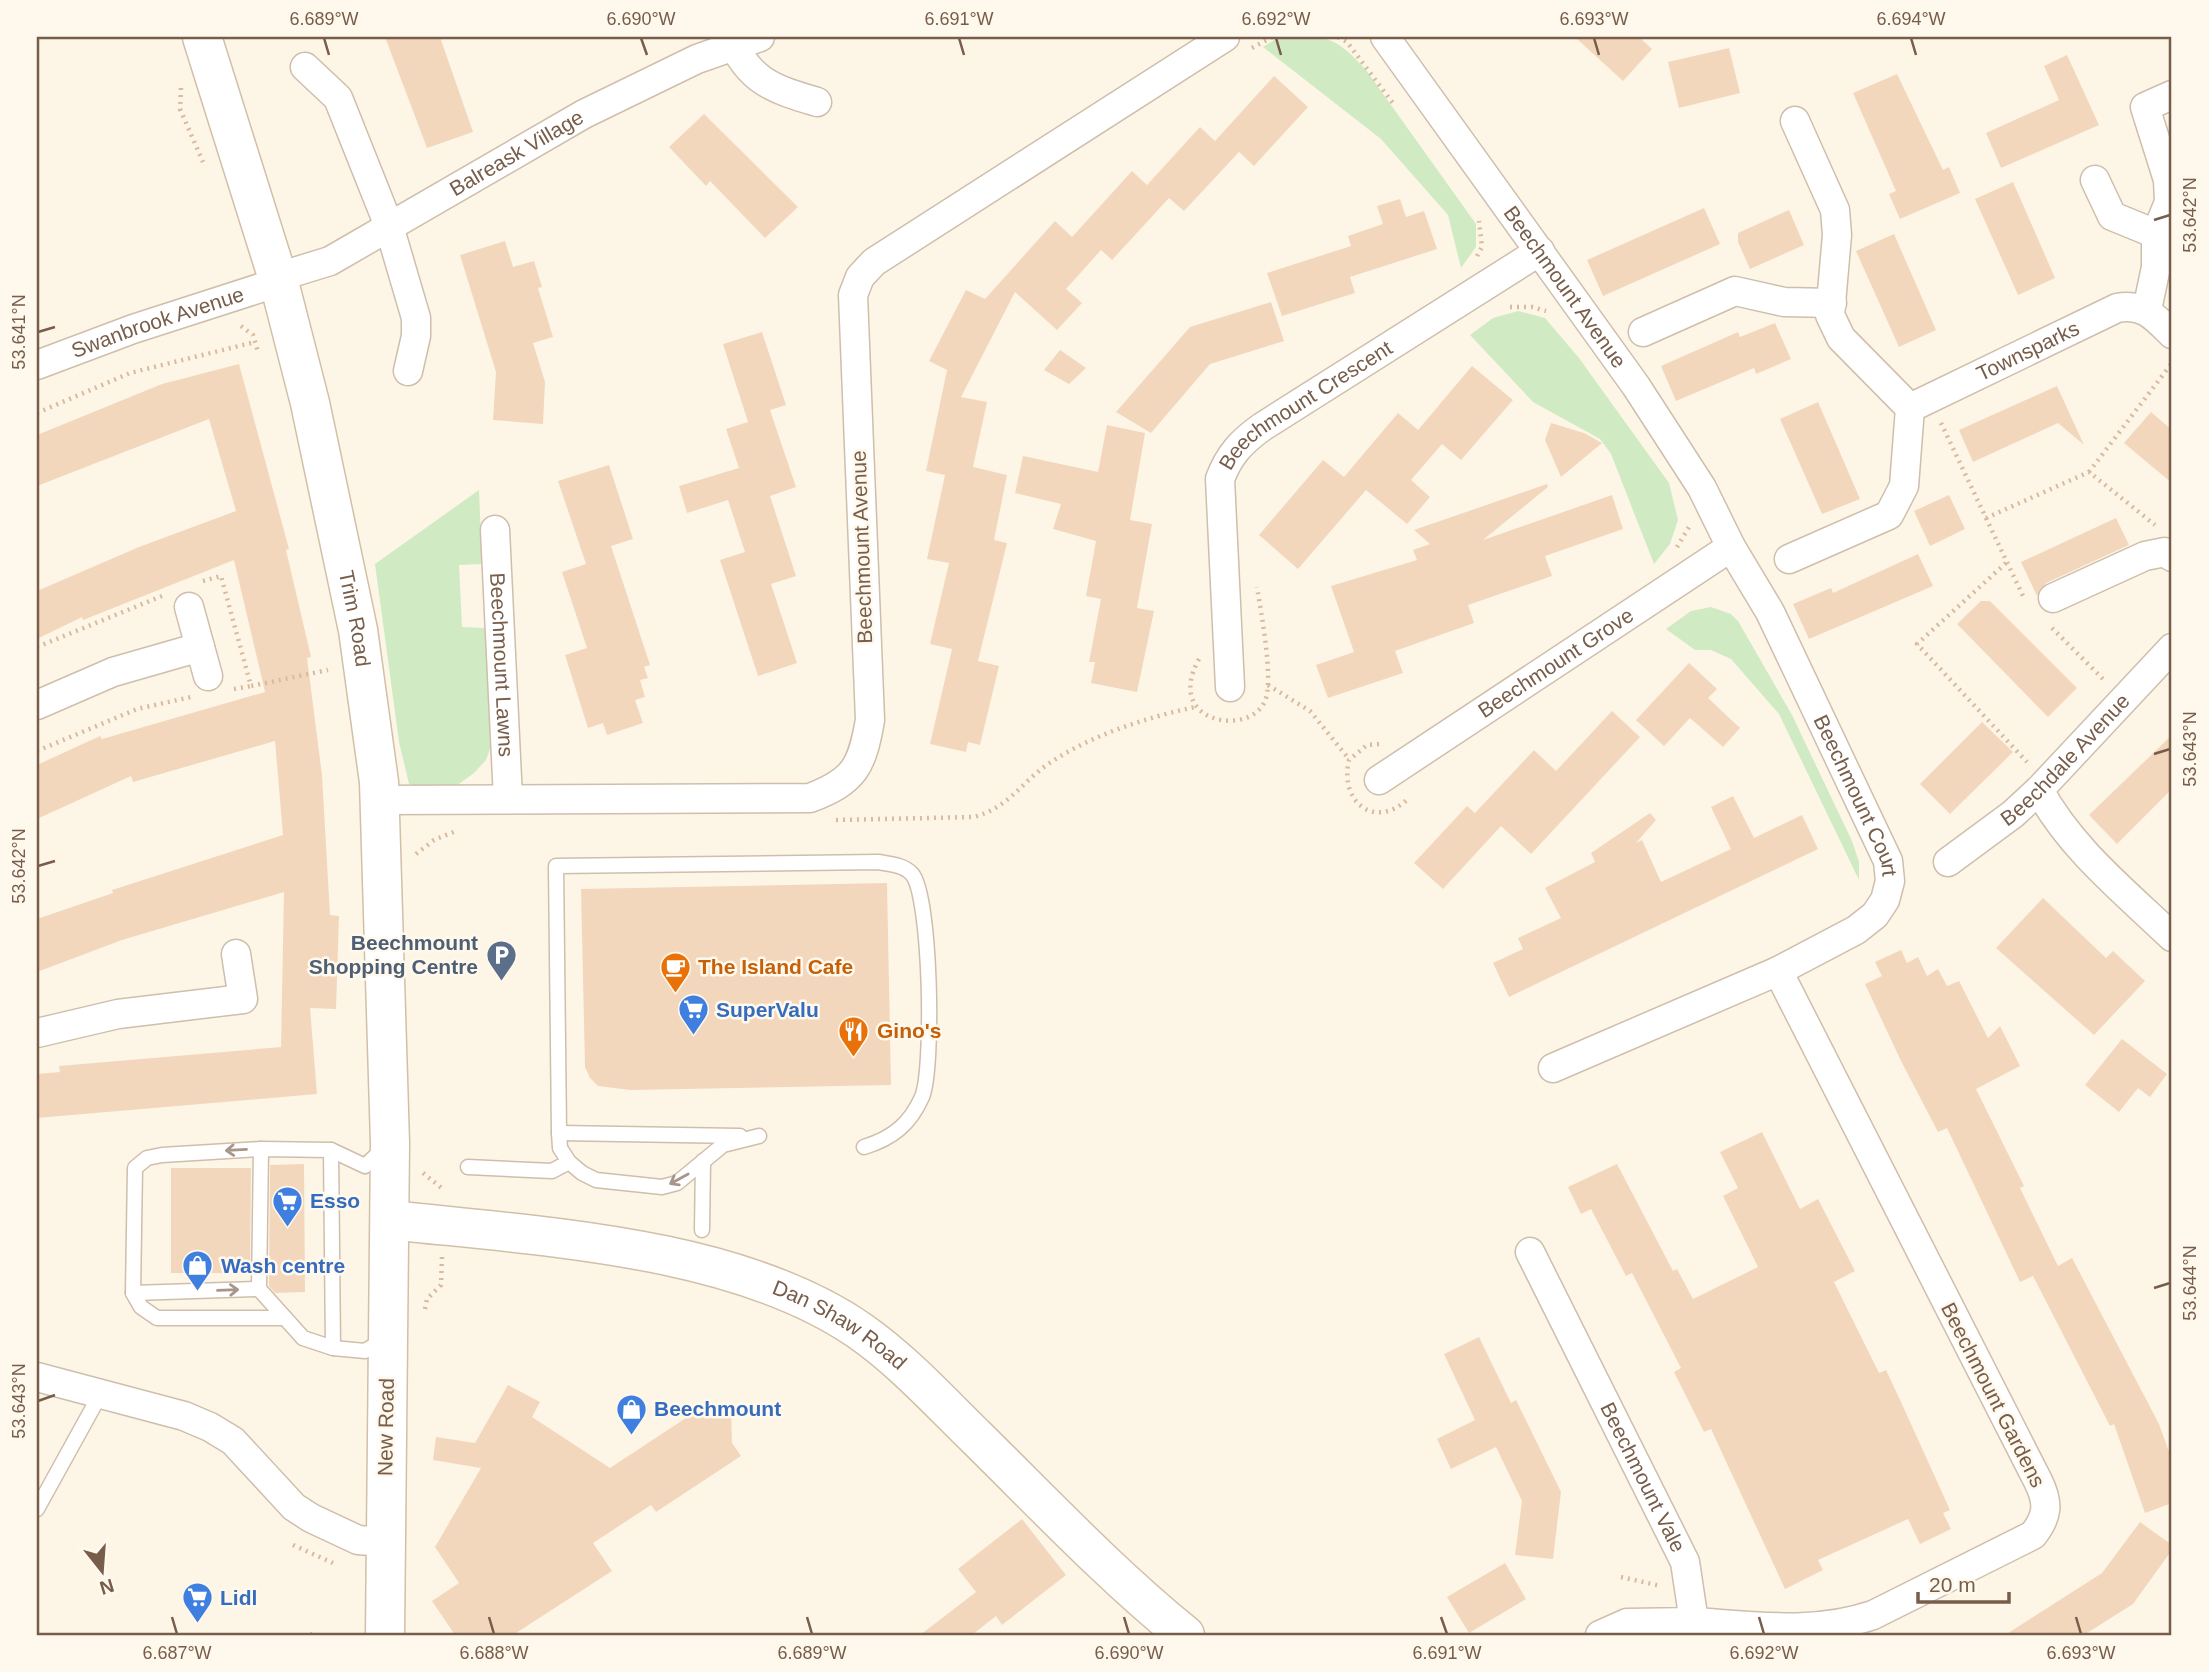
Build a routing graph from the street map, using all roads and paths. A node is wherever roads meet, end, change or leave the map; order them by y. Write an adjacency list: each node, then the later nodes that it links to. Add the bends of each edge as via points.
1 (202, 37): 18 (main road, Trim Road)
2 (1272, 37): 6 (path)
3 (1338, 37): 10 (path)
4 (1385, 37): 16 (street, Beechmount Avenue)
5 (741, 40): 9 (street, via 754,76 775,90); 14 (street, Balreask Village, via 584,114)
6 (1235, 45): 59 (street, Beechmount Avenue, via 889,252 860,277 854,305 870,720 860,764 847,779 810,798)
7 (305, 67): 14 (street, via 338,98)
8 (2172, 95): 15 (street, via 2144,107 2168,180 2169,202)
9 (817, 102)
10 (1396, 108)
11 (1795, 121): 19 (street, via 1835,210)
12 (2095, 180): 15 (street, via 2112,216)
13 (1478, 220): 17 (path, via 1482,247)
14 (389, 226): 18 (street, Balreask Village, via 330,261); 30 (street, via 416,318)
15 (2155, 233): 21 (street, via 2155,267)
16 (1540, 251): 37 (street, Beechmount Avenue, via 1695,476); 50 (street, Beechmount Crescent, via 1262,427 1239,444 1226,462 1220,479)
17 (1476, 259)
18 (278, 280): 29 (street, Swanbrook Avenue); 60 (main road, Trim Road, via 324,465 358,630)
19 (1832, 303): 24 (street, via 1784,302 1735,290); 31 (street, via 1830,315 1841,338)
20 (1499, 310): 23 (path, via 1532,307 1545,310)
21 (2147, 310): 25 (street); 31 (street, Townsparks, via 2133,305 2117,308)
22 (233, 318): 26 (path)
23 (1554, 319)
24 (1643, 331)
25 (2172, 334)
26 (255, 342): 27 (path); 32 (path, via 130,373)
27 (261, 360)
28 (2172, 363): 33 (path)
29 (37, 365)
30 (408, 371)
31 (1920, 403): 33 (path, via 1986,518); 40 (street, via 1904,486 1889,515)
32 (37, 413)
33 (2089, 472): 36 (path)
34 (1691, 517): 38 (path, via 1688,531)
35 (495, 530): 59 (street, Beechmount Lawns)
36 (2162, 530)
37 (1731, 547): 56 (street, Beechmount Grove); 64 (street, Beechmount Court, via 1770,612 1888,861 1890,881 1875,915)
38 (1672, 554)
39 (2172, 557): 43 (street, via 2165,552 2145,556)
40 (1789, 559)
41 (2006, 563): 57 (path, via 1917,644)
42 (1256, 581): 48 (path)
43 (2053, 598)
44 (189, 607): 45 (street)
45 (200, 646): 51 (street); 52 (street, via 113,671)
46 (2172, 648): 57 (street, Beechdale Avenue)
47 (1202, 654): 48 (path, via 1189,691 1195,707 1205,715 1220,721 1254,714 1265,703)
48 (1268, 685): 55 (path, via 1310,711)
49 (251, 686): 51 (path)
50 (1230, 687)
51 (211, 688): 54 (path, via 137,709)
52 (37, 705)
53 (1390, 742): 55 (path, via 1367,746)
54 (37, 751)
55 (1349, 760): 58 (path, via 1348,786 1353,798 1372,812 1401,806)
56 (1379, 780)
57 (2043, 786): 61 (street, Beechdale Avenue); 62 (street, via 2055,819 2077,847)
58 (1416, 788)
59 (508, 799): 60 (street, Beechmount Avenue)
60 (381, 800): 68 (main road, Trim Road)
61 (1948, 862)
62 (2172, 937)
63 (236, 954): 65 (street, via 243,999 118,1014)
64 (1778, 971): 66 (street, Beechmount Court); 91 (street, Beechmount Gardens, via 2038,1481 2045,1521 2033,1535 1849,1624 1787,1628)
65 (37, 1033)
66 (1553, 1068)
67 (559, 1133): 69 (lane, via 556,866 878,862 901,866 918,884 928,951 928,1070 923,1094 901,1130); 72 (lane, via 759,1136 723,1145); 73 (lane, via 560,1147)
68 (390, 1143): 71 (lane, via 365,1166); 77 (main road, Trim Road)
69 (864, 1147)
70 (261, 1149): 71 (lane); 81 (lane); 82 (lane, one-way to 82, via 162,1154 135,1168)
71 (331, 1150): 86 (lane)
72 (703, 1161): 73 (lane, one-way to 73, via 677,1183 662,1187 596,1180); 78 (lane)
73 (569, 1162): 74 (lane, via 552,1171)
74 (468, 1167)
75 (422, 1172): 76 (path, via 445,1191)
76 (445, 1199)
77 (390, 1220): 85 (main road, New Road); 93 (main road, Dan Shaw Road, via 587,1242 652,1254 752,1281 831,1314 861,1332 921,1383 1142,1600)
78 (702, 1230)
79 (1530, 1252): 91 (street, Beechmount Vale, via 1685,1562)
80 (442, 1268): 83 (path, via 441,1285 427,1299)
81 (259, 1289): 82 (lane, one-way to 81); 84 (lane)
82 (133, 1293): 84 (lane, via 141,1307 157,1318)
83 (424, 1314)
84 (285, 1318): 86 (lane, via 303,1338)
85 (388, 1337): 86 (lane, via 365,1350); 90 (main road, New Road)
86 (333, 1348)
87 (37, 1377): 88 (street)
88 (101, 1393): 89 (lane); 90 (street, via 210,1427 233,1441 294,1507 310,1518 358,1541)
89 (37, 1509)
90 (385, 1542): 92 (main road, New Road)
91 (1694, 1622): 94 (street, via 1628,1623)
92 (385, 1635)
93 (1185, 1635)
94 (1600, 1635)

